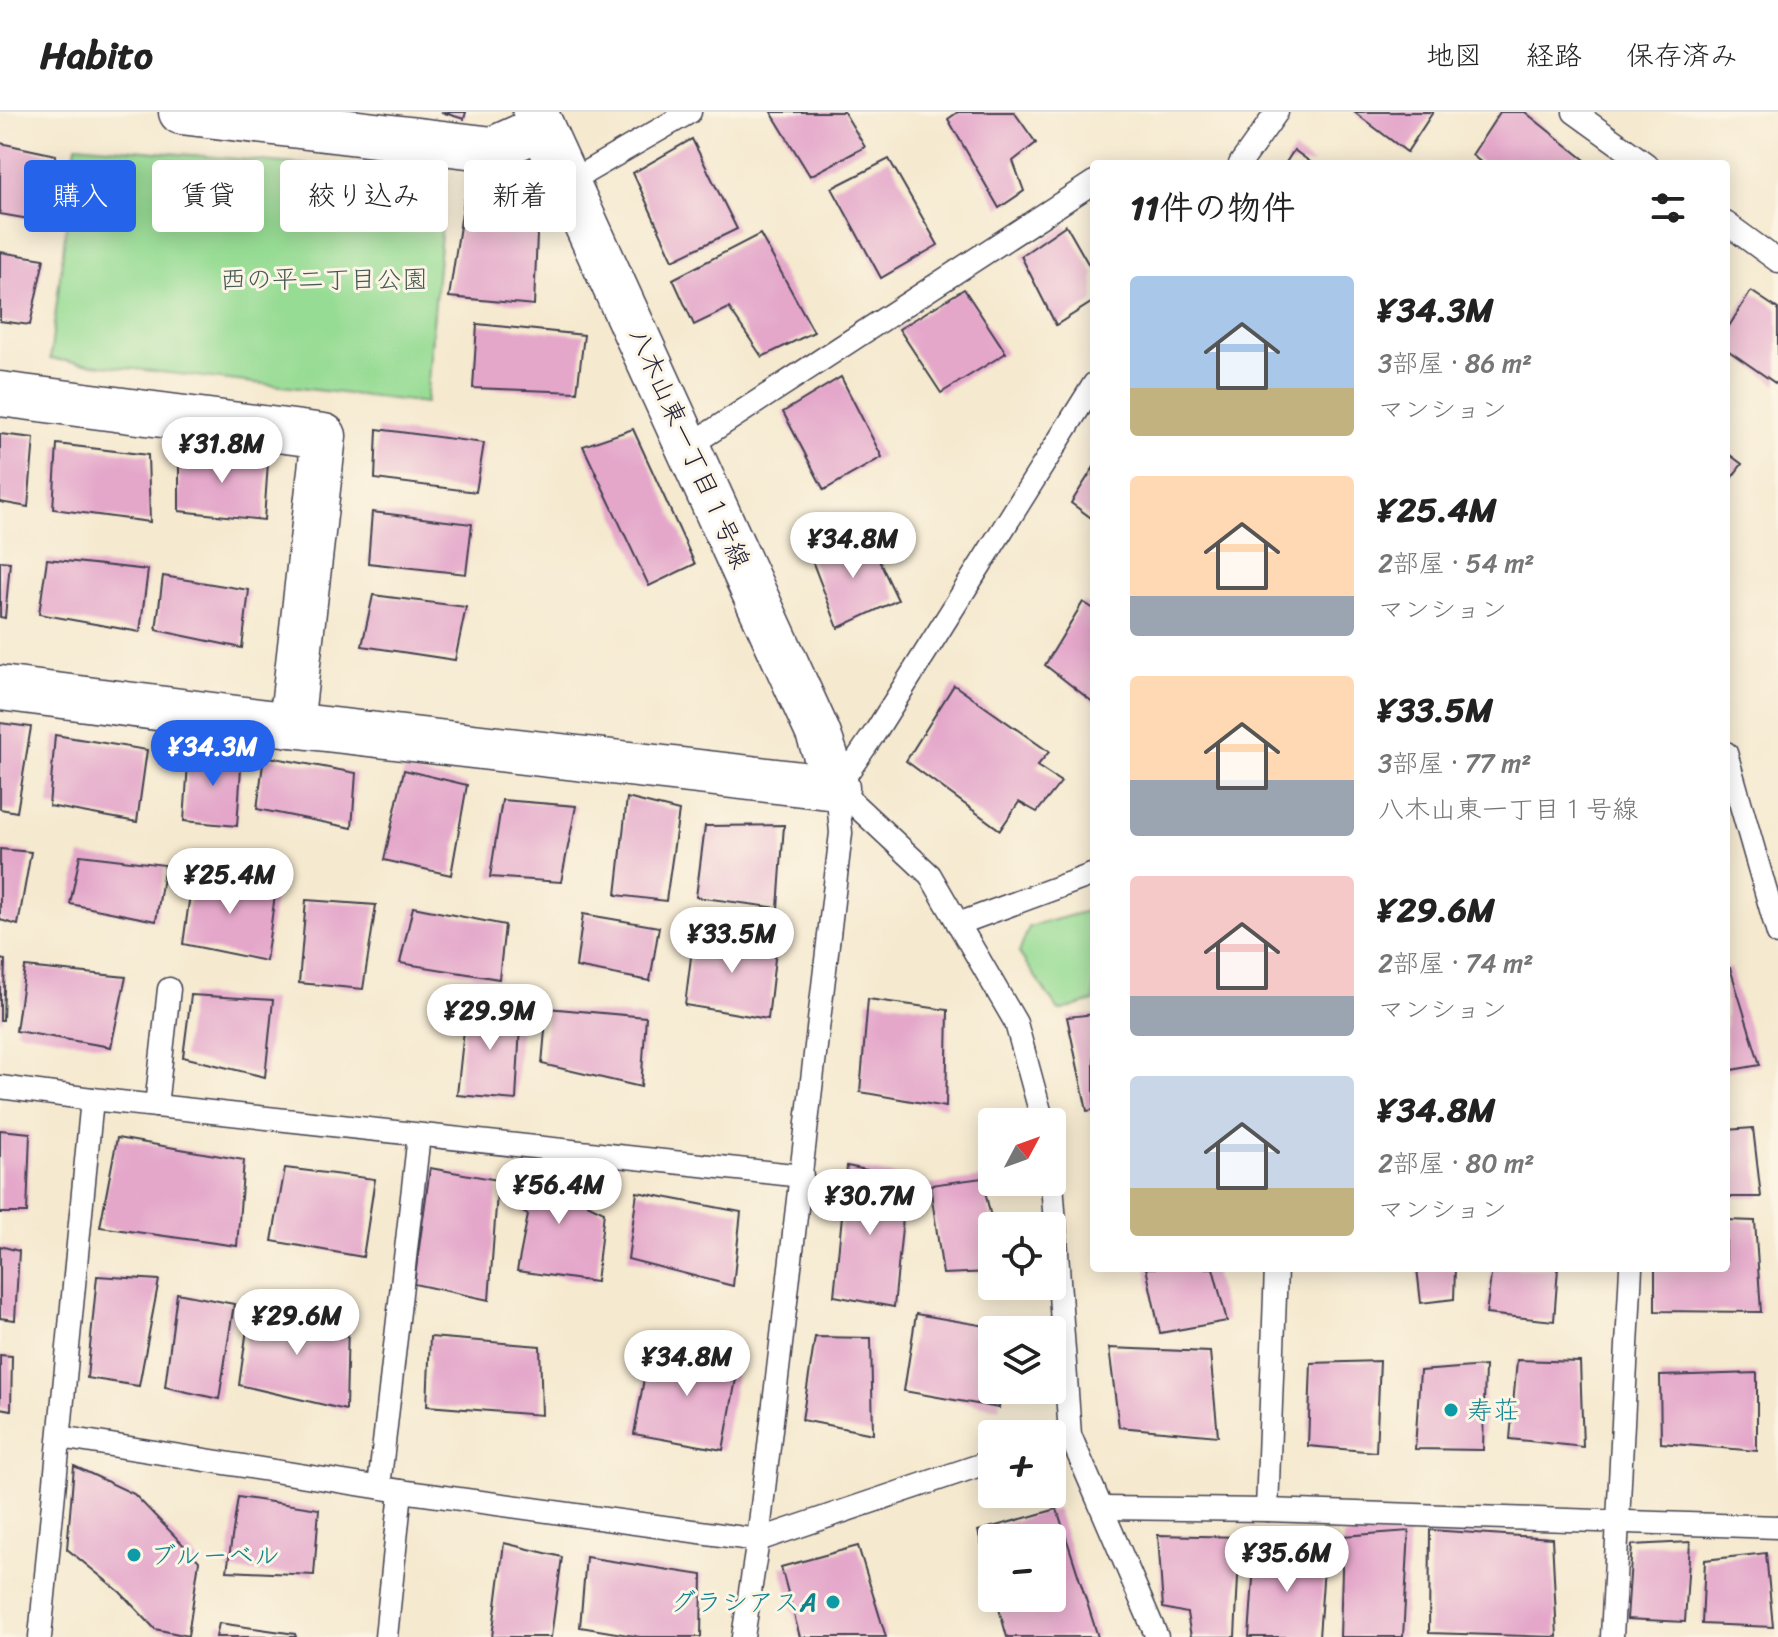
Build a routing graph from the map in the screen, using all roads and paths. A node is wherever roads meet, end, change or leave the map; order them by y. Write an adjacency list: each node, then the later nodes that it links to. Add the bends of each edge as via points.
1 (181, 112): 5 (street, via 493,149)
2 (690, 112): 9 (lane)
3 (1277, 112): 7 (lane)
4 (1574, 112): 8 (lane)
5 (538, 119): 6 (street, 八木山東一丁目１号線)
6 (558, 160)
7 (1243, 160)
8 (1640, 160)
9 (576, 178)
10 (1090, 185): 16 (lane)
11 (576, 197): 16 (street, 八木山東一丁目１号線)
12 (1730, 226): 13 (lane)
13 (1778, 261)
14 (1090, 390): 20 (lane)
15 (0, 394): 18 (street, via 324,436)
16 (689, 446): 20 (street, 八木山東一丁目１号線, via 818,733)
17 (0, 688): 18 (street)
18 (291, 725): 20 (street)
19 (1730, 767): 23 (lane)
20 (837, 788): 22 (lane, via 930,875); 30 (lane, via 841,833)
21 (1090, 875): 22 (lane)
22 (958, 924): 28 (lane, via 1016,1023)
23 (1778, 934)
24 (169, 989): 27 (lane)
25 (0, 1087): 26 (lane)
26 (92, 1099): 27 (lane); 35 (lane)
27 (156, 1106): 29 (lane)
28 (1039, 1108)
29 (419, 1135): 30 (lane); 38 (lane)
30 (802, 1176): 43 (lane)
31 (1052, 1196): 34 (lane)
32 (1276, 1272): 40 (lane)
33 (1631, 1272): 41 (lane)
34 (1060, 1420)
35 (60, 1437): 38 (lane); 44 (lane)
36 (1066, 1447): 39 (lane)
37 (978, 1466): 43 (lane)
38 (390, 1489): 43 (lane); 45 (lane)
39 (1102, 1508): 40 (lane); 47 (lane)
40 (1267, 1510): 41 (lane)
41 (1620, 1522): 42 (lane); 48 (lane)
42 (1778, 1527)
43 (758, 1540): 46 (lane)
44 (40, 1637)
45 (386, 1637)
46 (743, 1637)
47 (1157, 1637)
48 (1612, 1637)

